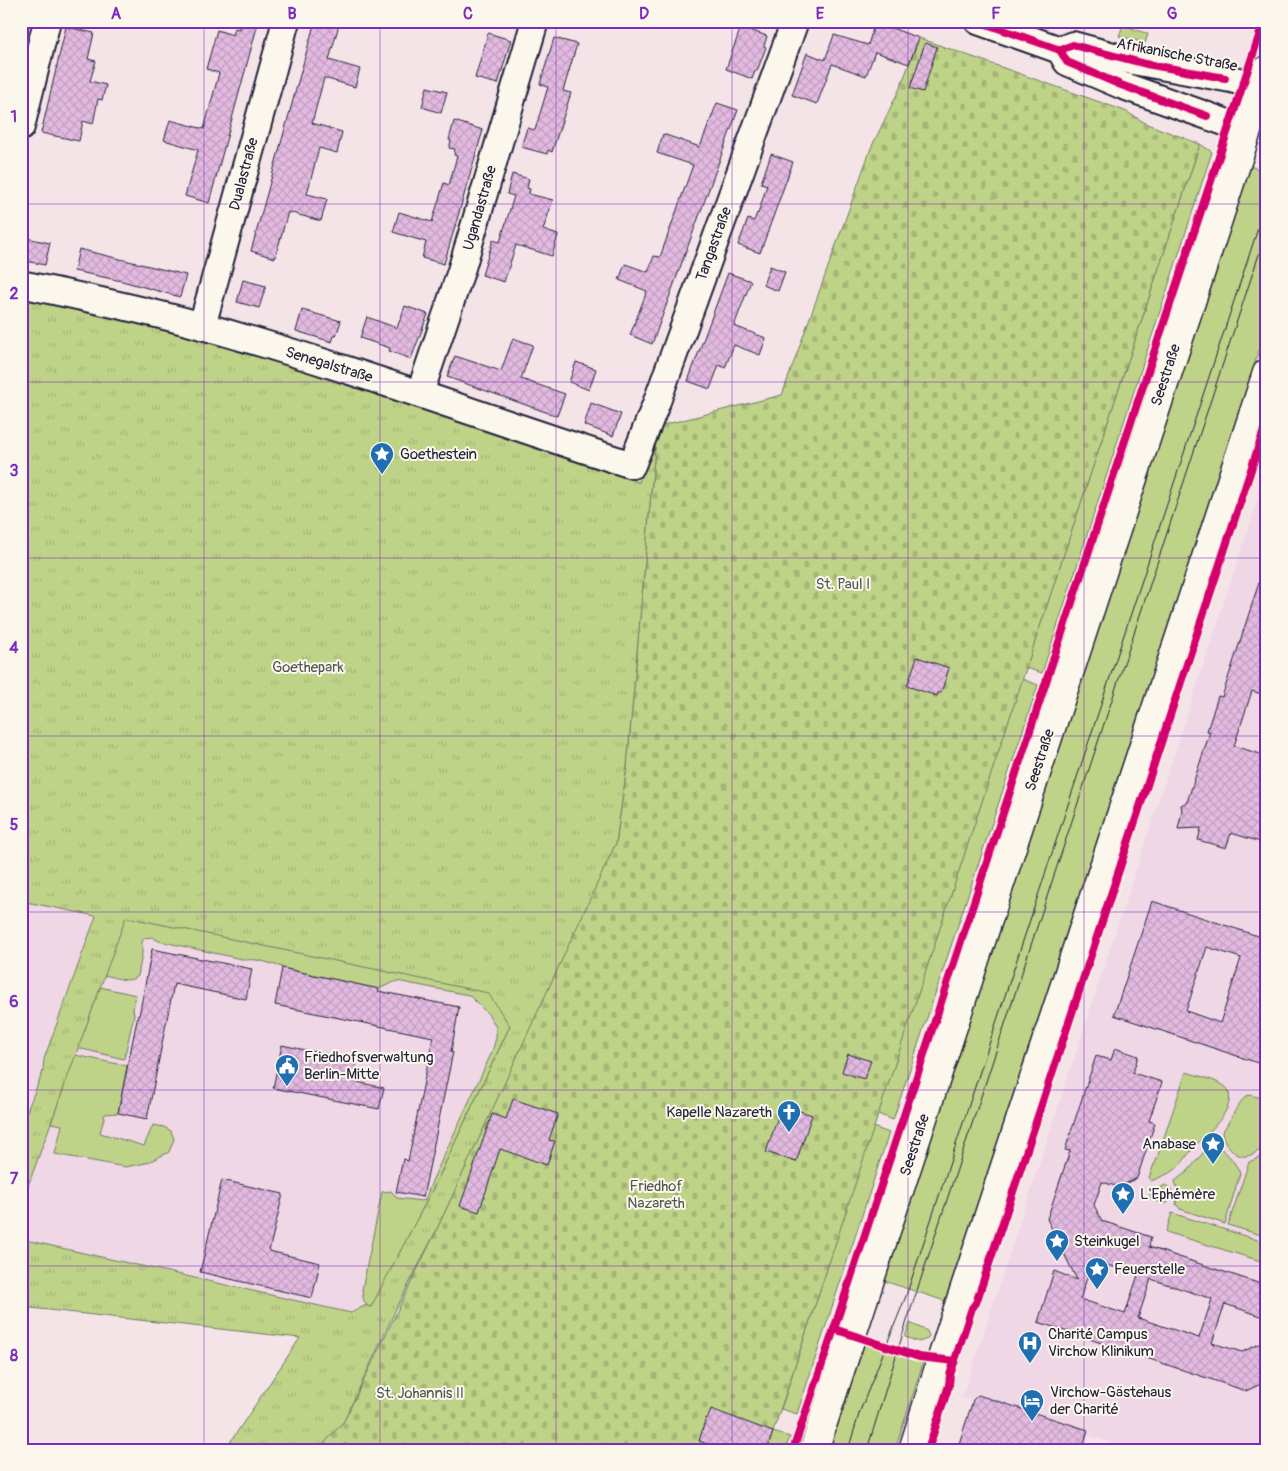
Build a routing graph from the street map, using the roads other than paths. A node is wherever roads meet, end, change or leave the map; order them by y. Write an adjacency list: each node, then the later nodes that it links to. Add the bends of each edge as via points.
1 (46, 21): 10 (street)
2 (286, 21): 13 (street, Dualastraße)
3 (535, 21): 15 (street, Ugandastraße, via 461,271)
4 (795, 21): 16 (street, Tangastraße)
5 (978, 21): 6 (street, Afrikanische Straße)
6 (1060, 50): 7 (street, Afrikanische Straße, via 1073,45); 9 (street, Afrikanische Straße, via 1067,62)
7 (1160, 67): 8 (street, Afrikanische Straße); 9 (street)
8 (1265, 82): 11 (main road, Seestraße)
9 (1151, 95): 11 (street, Afrikanische Straße)
10 (21, 127)
11 (1257, 133): 17 (main road, Seestraße)
12 (21, 284): 13 (street, Senegalstraße)
13 (202, 326): 15 (street, Senegalstraße)
14 (1267, 373): 18 (main road)
15 (420, 393): 16 (street, Senegalstraße)
16 (632, 465)
17 (814, 1450)
18 (913, 1450)

